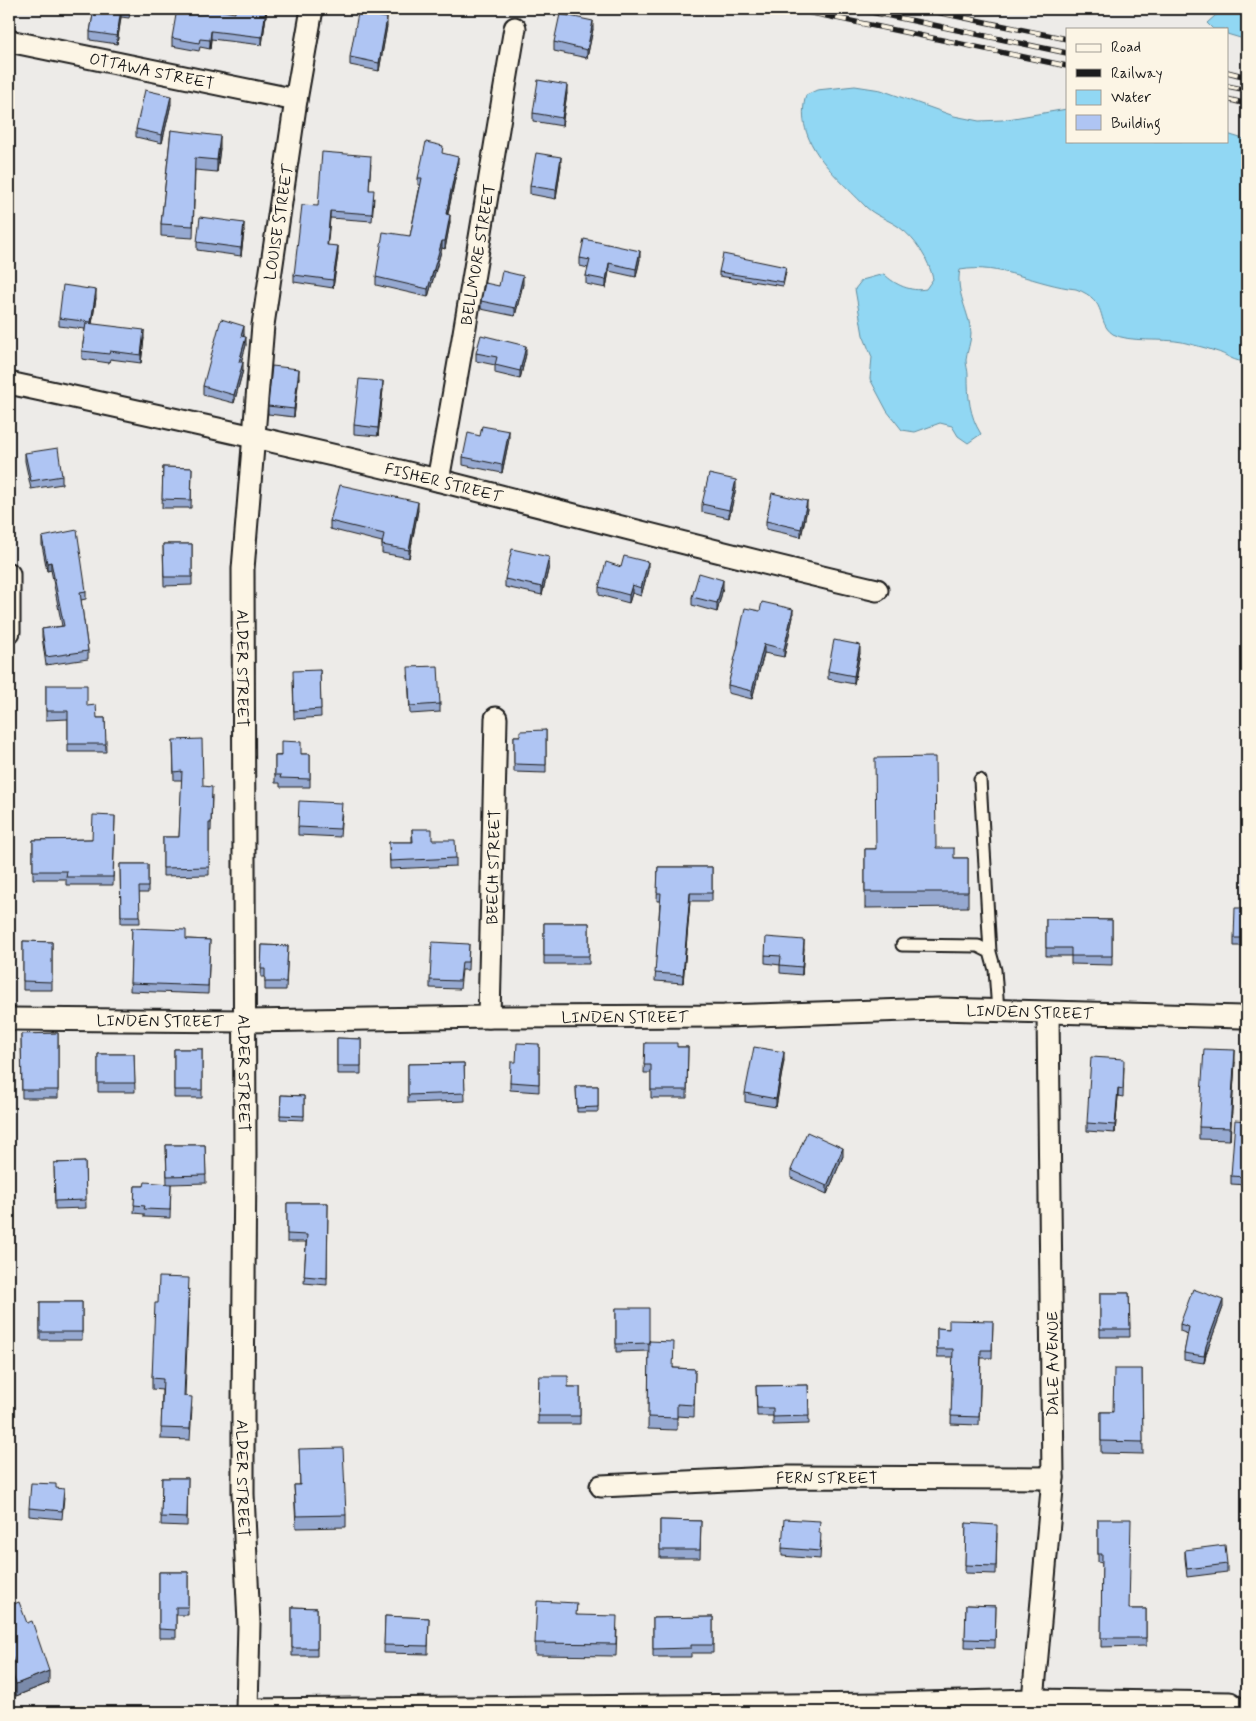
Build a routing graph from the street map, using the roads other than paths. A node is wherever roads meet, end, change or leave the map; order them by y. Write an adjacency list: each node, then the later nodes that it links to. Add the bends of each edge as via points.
1 (312, 9): 4 (street, LOUISE STREET)
2 (515, 28): 7 (street, BELLMORE STREET)
3 (9, 41): 4 (street, OTTAWA STREET)
4 (296, 100): 6 (street, LOUISE STREET, via 267,294)
5 (9, 383): 6 (street, FISHER STREET)
6 (252, 436): 7 (street, FISHER STREET); 20 (street, ALDER STREET, via 243,569)
7 (438, 480): 9 (street, FISHER STREET, via 710,551)
8 (9, 574): 10 (street)
9 (877, 590)
10 (9, 632)
11 (496, 718): 17 (street, BEECH STREET)
12 (980, 780): 14 (lane)
13 (902, 945): 14 (lane, via 978,946)
14 (990, 952): 15 (lane, via 995,970)
15 (998, 1011): 16 (street, LINDEN STREET); 17 (street, LINDEN STREET, via 938,1009 724,1016)
16 (1048, 1013): 18 (street, LINDEN STREET); 21 (street, DALE AVENUE)
17 (489, 1016): 20 (street, LINDEN STREET)
18 (1245, 1017)
19 (9, 1019): 20 (street, LINDEN STREET)
20 (244, 1021): 23 (street, ALDER STREET, via 243,1494 249,1623 247,1710 886,1704)
21 (1053, 1478): 22 (street, FERN STREET, via 789,1477); 23 (street, DALE AVENUE)
22 (601, 1486)
23 (1031, 1706): 24 (street, via 1230,1703)
24 (1241, 1712)

